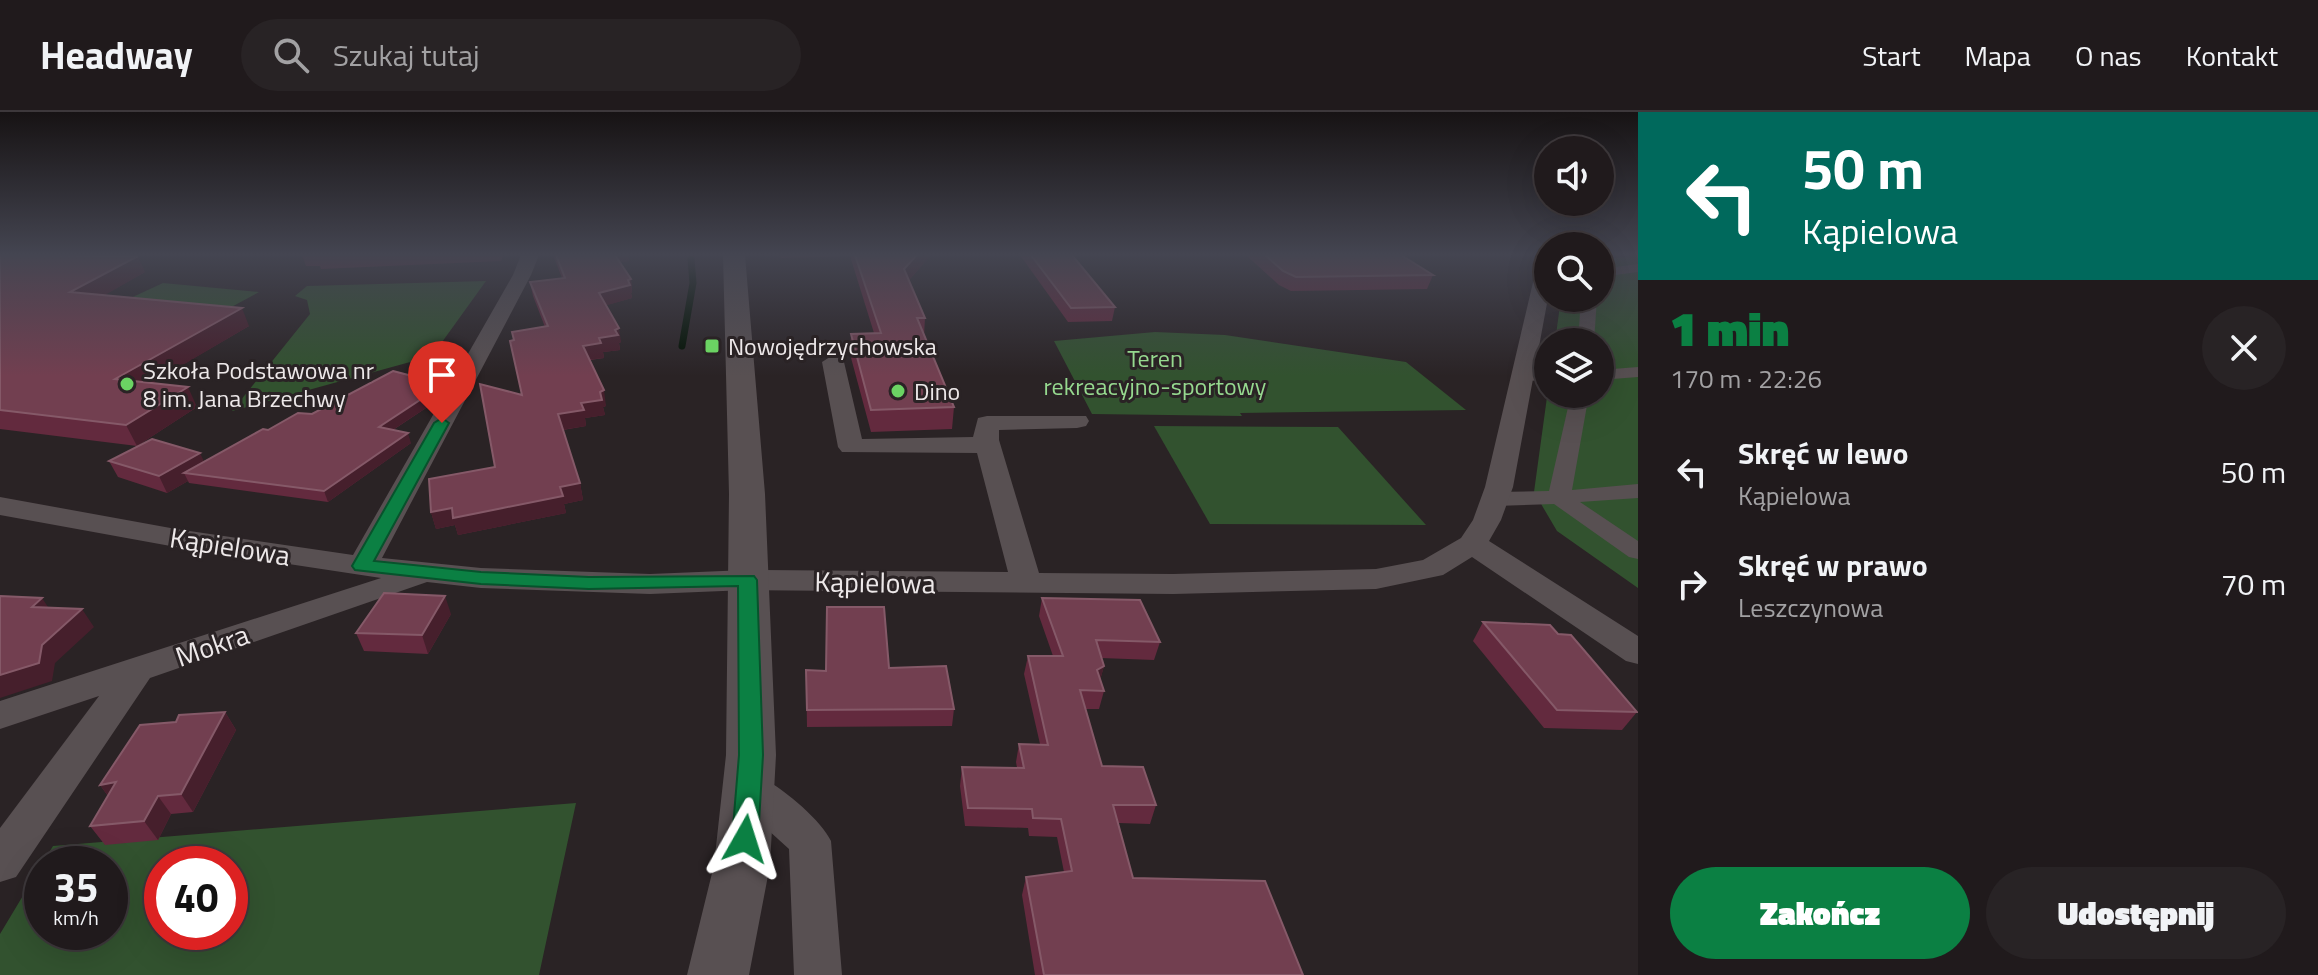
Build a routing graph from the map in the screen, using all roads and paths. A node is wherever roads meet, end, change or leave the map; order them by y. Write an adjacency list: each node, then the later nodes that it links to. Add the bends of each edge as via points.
1 (511, 295): 18 (street)
2 (736, 295): 20 (street)
3 (1536, 312): 7 (street)
4 (833, 362): 11 (street, via 851,447)
5 (1638, 372): 6 (street)
6 (1614, 374)
7 (1523, 375): 8 (street); 14 (street)
8 (1534, 376)
9 (1577, 408): 13 (street)
10 (1077, 421): 11 (street, via 987,423)
11 (988, 445): 21 (street)
12 (1638, 491): 13 (street)
13 (1559, 498): 14 (street); 17 (street)
14 (1495, 499): 16 (street)
15 (0, 506): 18 (street, Kąpielowa)
16 (1472, 544): 21 (street, Kąpielowa, via 1432,568 1376,579); 22 (street)
17 (1638, 552)
18 (362, 566): 19 (street, Kąpielowa)
19 (424, 574): 20 (street, Kąpielowa, via 620,583); 23 (street, Mokra)
20 (747, 580): 21 (street, Kąpielowa); 25 (street)
21 (1027, 584)
22 (1638, 652)
23 (137, 670): 24 (street, Mokra); 26 (street)
24 (0, 715)
25 (750, 789): 27 (street, via 736,900); 28 (street, via 810,841)
26 (0, 863)
27 (718, 975)
28 (818, 975)

